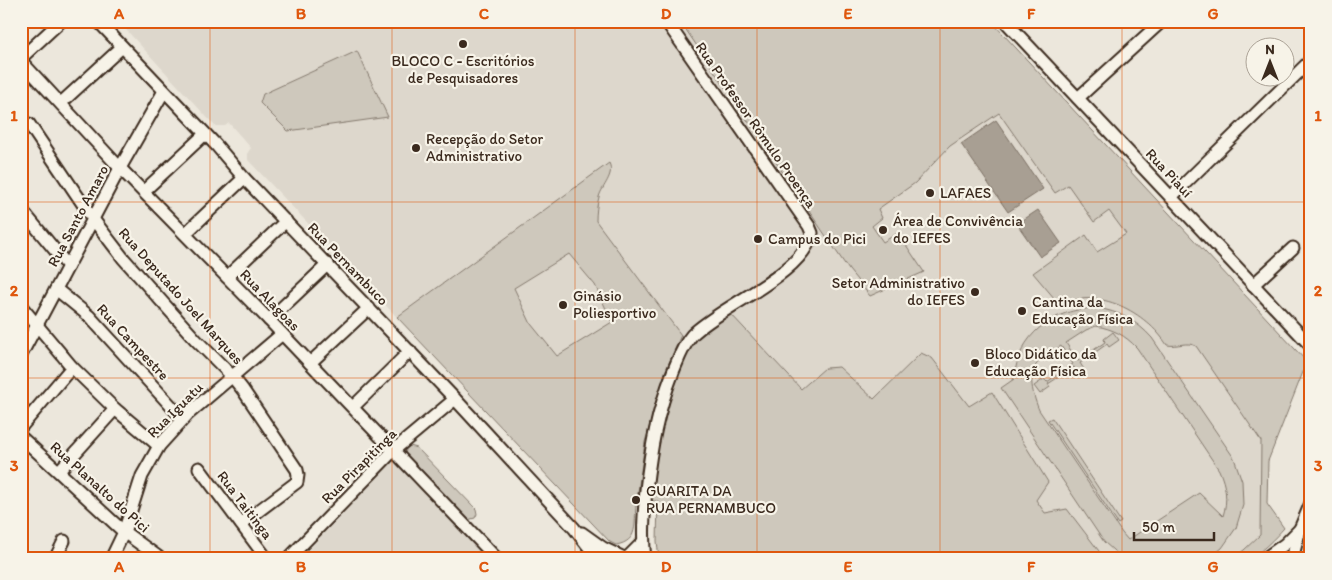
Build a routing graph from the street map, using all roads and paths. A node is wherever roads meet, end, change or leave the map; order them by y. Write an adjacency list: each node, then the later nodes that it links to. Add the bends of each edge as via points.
1 (60, 21): 7 (street)
2 (98, 21): 6 (street, Rua Pernambuco)
3 (666, 21): 55 (street, Rua Professor Rômulo Proença, via 812,233 807,247 785,270 707,322 690,337 682,350 664,395 650,452)
4 (1005, 21): 10 (street, Rua Piauí)
5 (1162, 21): 10 (street)
6 (122, 47): 9 (street, Rua Pernambuco); 11 (street)
7 (21, 60): 11 (street, Rua Alagoas)
8 (1311, 60): 17 (street)
9 (164, 91): 13 (street, Rua Pernambuco); 14 (street, Rua Santo Amaro)
10 (1078, 98): 17 (street, Rua Piauí)
11 (60, 103): 14 (street, Rua Alagoas)
12 (21, 124): 19 (street, Rua Deputado Joel Marques, via 28,124)
13 (204, 134): 15 (street, Rua Pernambuco); 16 (street)
14 (120, 168): 16 (street, Rua Alagoas); 19 (street, Rua Santo Amaro)
15 (244, 178): 20 (street, Rua Pernambuco); 21 (street)
16 (144, 191): 21 (street, Rua Alagoas)
17 (1171, 197): 26 (street, Rua Piauí)
18 (21, 209): 24 (street)
19 (93, 219): 24 (street, Rua Santo Amaro); 38 (street, Rua Deputado Joel Marques, via 158,298)
20 (286, 221): 23 (street, Rua Pernambuco); 25 (street)
21 (186, 233): 25 (street, Rua Alagoas)
22 (1293, 248): 26 (street)
23 (328, 264): 29 (street, Rua Pernambuco); 30 (street)
24 (68, 266): 27 (street, Rua Santo Amaro)
25 (227, 277): 30 (street, Rua Alagoas)
26 (1253, 285): 33 (street, Rua Piauí)
27 (56, 289): 31 (street, Rua Santo Amaro); 42 (street, Rua Campestre, via 89,316)
28 (21, 306): 31 (street)
29 (369, 308): 34 (street, Rua Pernambuco); 36 (street)
30 (269, 320): 32 (street, Rua Alagoas)
31 (37, 326): 35 (street, Rua Santo Amaro); 37 (street)
32 (282, 334): 36 (street, Rua Alagoas); 38 (street, Rua Iguatu)
33 (1311, 346)
34 (410, 351): 39 (street, Rua Pernambuco); 40 (street)
35 (22, 352)
36 (310, 363): 40 (street, Rua Alagoas)
37 (72, 367): 41 (street); 43 (street)
38 (232, 376): 42 (street, Rua Iguatu); 50 (street, Rua Deputado Joel Marques, via 298,475 296,482)
39 (455, 399): 46 (street, Rua Pirapitinga); 51 (street, Rua Pernambuco)
40 (353, 407): 46 (street, Rua Alagoas)
41 (115, 409): 45 (street); 48 (street)
42 (183, 419): 45 (street, Rua Iguatu)
43 (21, 427)
44 (21, 437): 48 (street, Rua Planalto do Pici)
45 (159, 446): 53 (street, Rua Iguatu, via 142,476)
46 (394, 450): 60 (street, Rua Pirapitinga); 61 (street, Rua Alagoas)
47 (199, 468): 50 (street, Rua Taitinga)
48 (59, 471): 53 (street, Rua Planalto do Pici)
49 (1311, 503): 52 (street)
50 (241, 524): 59 (street, Rua Taitinga)
51 (574, 528): 62 (street, Rua Pernambuco); 63 (street, Rua Pernambuco)
52 (1300, 530): 65 (street); 66 (street)
53 (124, 532): 57 (street, Rua Iguatu); 58 (street, Rua Planalto do Pici)
54 (64, 540): 56 (street)
55 (643, 542): 63 (street); 64 (street, Rua Professor Rômulo Proença)
56 (55, 559)
57 (111, 559)
58 (161, 559)
59 (267, 559)
60 (288, 559)
61 (497, 559)
62 (598, 559)
63 (626, 559)
64 (645, 559)
65 (1264, 559)
66 (1292, 559)

